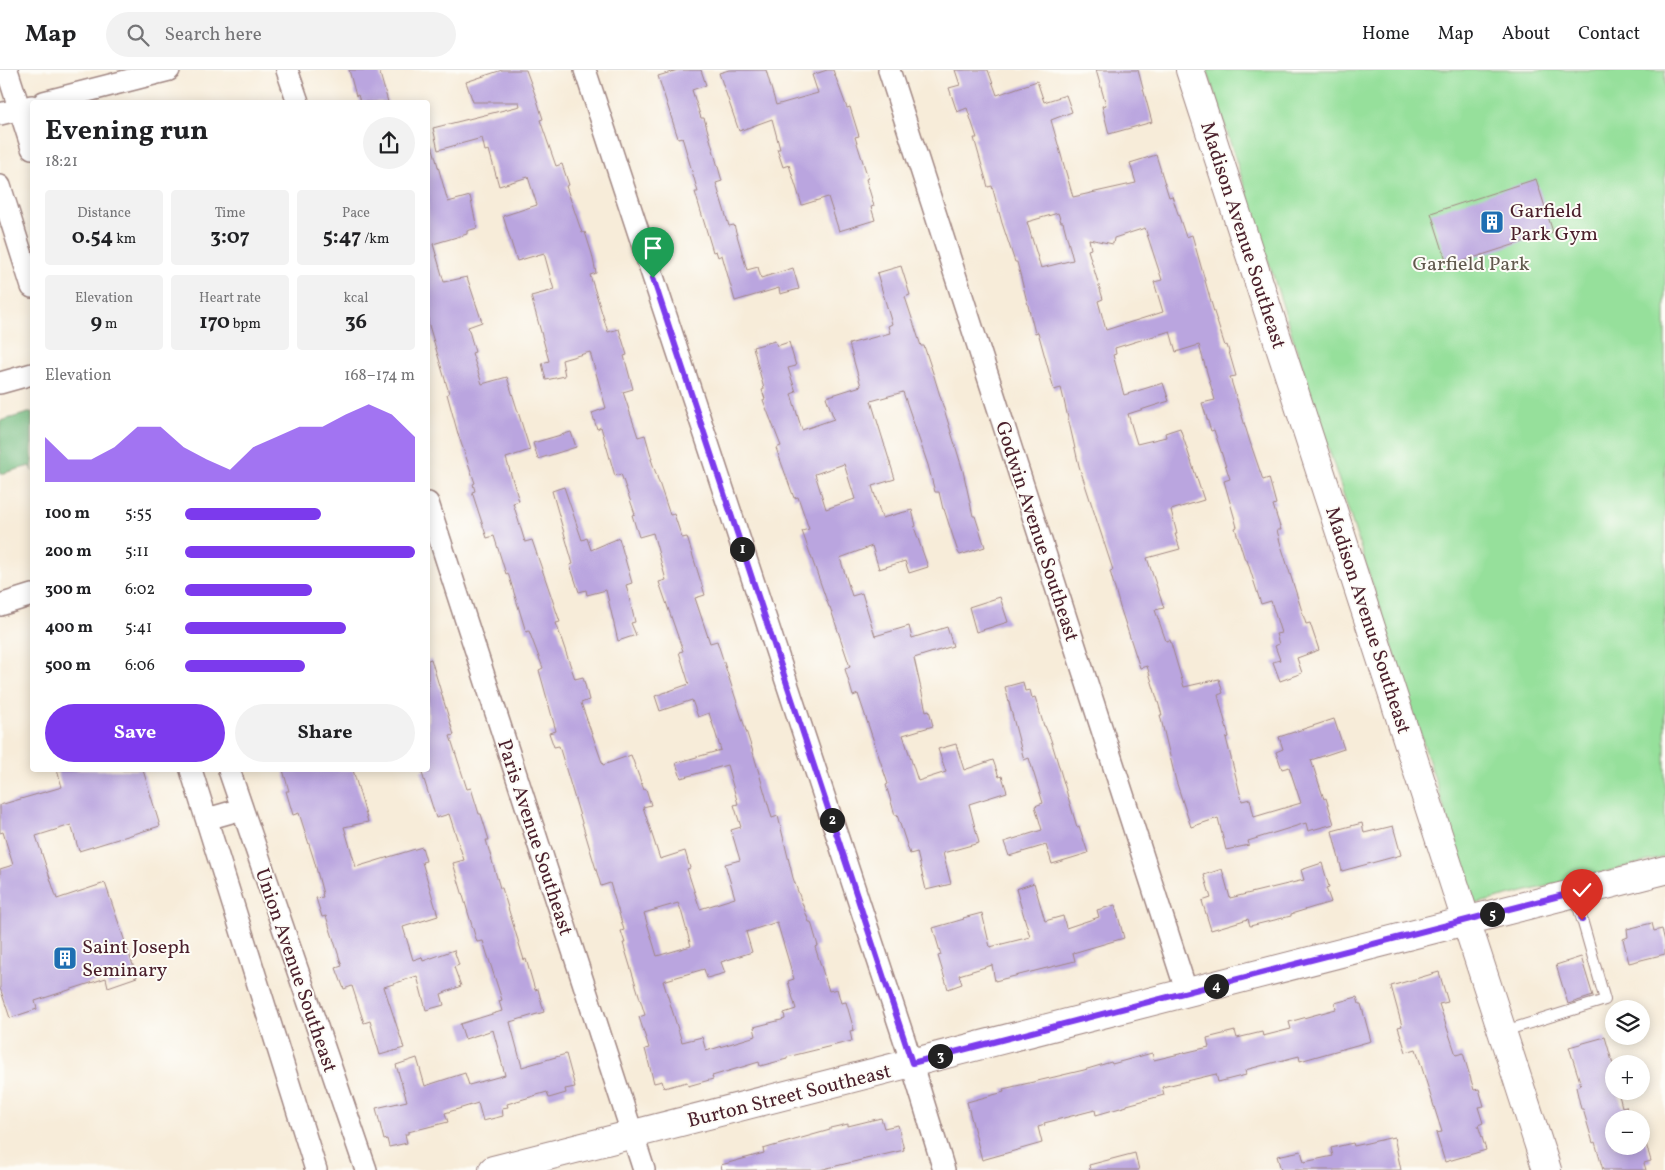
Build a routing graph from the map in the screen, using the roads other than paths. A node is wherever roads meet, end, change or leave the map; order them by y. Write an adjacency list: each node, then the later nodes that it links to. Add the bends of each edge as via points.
1 (7, 70): 9 (street)
2 (169, 70): 7 (street)
3 (287, 70): 8 (street)
4 (585, 70): 27 (street)
5 (889, 70): 25 (street, Godwin Avenue Southeast)
6 (1190, 70): 24 (main road, Madison Avenue Southeast)
7 (52, 100)
8 (297, 100)
9 (17, 110): 10 (street)
10 (30, 143)
11 (0, 186): 12 (street)
12 (30, 281)
13 (30, 375): 14 (street)
14 (0, 383)
15 (430, 509): 28 (street, Paris Avenue Southeast)
16 (30, 596): 17 (street)
17 (0, 605)
18 (192, 772): 21 (street)
19 (230, 772): 20 (street, Union Avenue Southeast)
20 (242, 809): 21 (street); 30 (street, Union Avenue Southeast)
21 (207, 819): 29 (street)
22 (1665, 870): 23 (main road, Burton Street Southeast)
23 (1575, 892): 24 (main road, Burton Street Southeast); 26 (lane, via 1605,1000)
24 (1467, 920): 25 (main road, Burton Street Southeast); 26 (main road, Madison Avenue Southeast)
25 (1188, 993): 27 (main road, Burton Street Southeast)
26 (1503, 1031): 34 (main road, Madison Avenue Southeast)
27 (912, 1063): 28 (main road, Burton Street Southeast); 33 (street)
28 (632, 1135): 31 (main road, Burton Street Southeast); 32 (street, Paris Avenue Southeast)
29 (316, 1170)
30 (366, 1170)
31 (493, 1170)
32 (644, 1170)
33 (944, 1170)
34 (1547, 1170)

